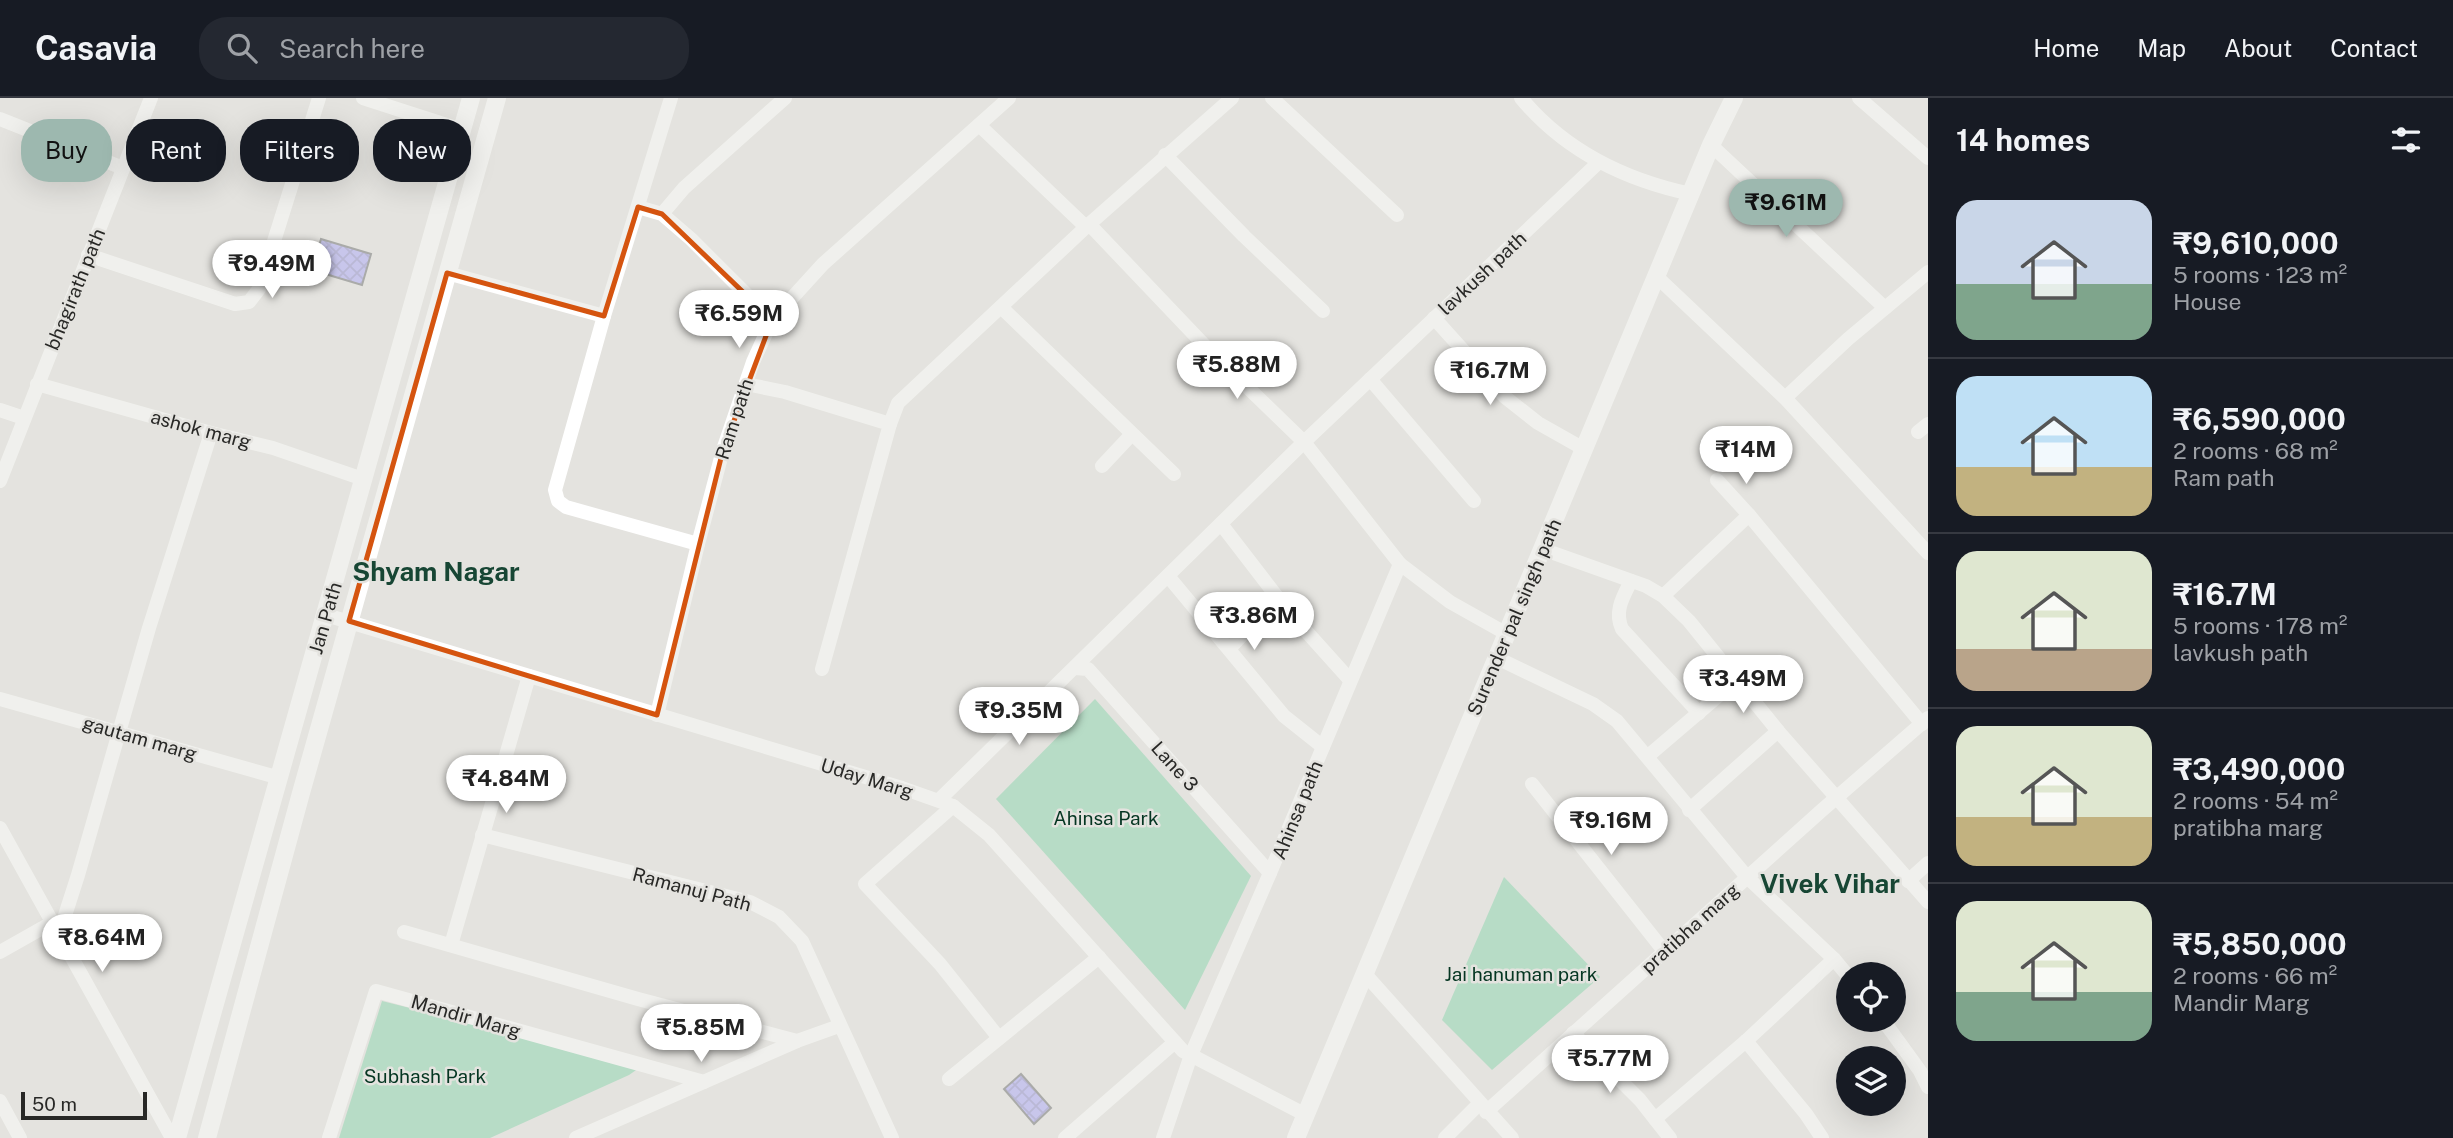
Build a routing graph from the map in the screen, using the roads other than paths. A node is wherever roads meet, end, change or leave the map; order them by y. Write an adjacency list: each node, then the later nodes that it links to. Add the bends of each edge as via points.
1 (151, 98): 22 (street, bhagirath path)
2 (319, 98): 29 (street, via 259,289 248,302 235,304)
3 (363, 98): 15 (street)
4 (471, 98): 16 (street, Jan Path)
5 (496, 98): 31 (street, Jan Path)
6 (671, 98): 25 (street)
7 (785, 98): 26 (street, via 684,188)
8 (1009, 98): 17 (street, Ram path)
9 (1232, 98): 19 (street)
10 (1272, 98): 27 (street)
11 (1521, 98): 21 (street, via 1569,144)
12 (1734, 98): 18 (street, Surender pal singh path)
13 (1859, 98): 20 (street)
14 (0, 119): 22 (street)
15 (428, 119)
16 (465, 119)
17 (979, 125): 28 (street); 38 (street, Ram path, via 823,264)
18 (1711, 145): 24 (street, Surender pal singh path); 34 (street)
19 (1165, 155): 28 (street); 35 (street)
20 (1928, 158)
21 (1600, 162): 24 (street, via 1654,186); 37 (street, lavkush path)
22 (123, 168): 29 (street, bhagirath path)
23 (447, 182): 52 (street, Jan Path)
24 (1691, 194): 32 (street, Surender pal singh path)
25 (638, 207): 26 (street); 36 (street)
26 (662, 214): 38 (street)
27 (1397, 215)
28 (1088, 225): 33 (street); 48 (street)
29 (88, 255): 40 (street, bhagirath path)
30 (1928, 272): 34 (street)
31 (447, 273): 36 (street); 67 (street, Jan Path)
32 (1656, 276): 42 (street); 49 (street, Surender pal singh path)
33 (1001, 307): 45 (street, via 898,403); 47 (street)
34 (1885, 308): 42 (street)
35 (1323, 311)
36 (604, 316): 58 (street, via 555,490 558,501)
37 (1434, 318): 39 (street, lavkush path); 49 (street, via 1505,397 1538,423)
38 (772, 320): 41 (street, Ram path)
39 (1370, 379): 48 (street, lavkush path); 55 (street)
40 (37, 384): 44 (street, bhagirath path); 46 (street, ashok marg)
41 (746, 384): 45 (street); 58 (street, Ram path)
42 (1785, 398): 60 (street)
43 (0, 410): 44 (street)
44 (24, 418): 54 (street, bhagirath path)
45 (890, 424): 72 (street)
46 (211, 433): 52 (street, ashok marg, via 273,448); 81 (street)
47 (1132, 434): 50 (street); 51 (street)
48 (1304, 442): 57 (street, lavkush path); 61 (street)
49 (1584, 449): 59 (street, Surender pal singh path)
50 (1102, 466)
51 (1174, 474)
52 (363, 479): 66 (street, Jan Path)
53 (1717, 480): 56 (street)
54 (0, 481)
55 (1474, 501)
56 (1749, 515): 64 (street); 79 (street)
57 (1221, 524): 62 (street, lavkush path); 65 (street)
58 (698, 544): 78 (street, Ram path)
59 (1542, 550): 63 (street); 68 (street, Surender pal singh path)
60 (1928, 553)
61 (1400, 564): 68 (street, via 1450,602); 74 (street, Ahinsa path)
62 (1168, 576): 69 (street); 71 (street, lavkush path)
63 (1631, 581): 64 (street); 77 (street, via 1619,607 1622,629)
64 (1663, 596): 75 (street)
65 (1278, 598): 69 (street); 74 (street)
66 (326, 615): 67 (street, Uday Marg); 84 (street, Jan Path)
67 (349, 621): 73 (street, Uday Marg); 123 (street, Jan Path)
68 (1507, 634): 70 (street, Surender pal singh path)
69 (1229, 649): 82 (street, via 1284,716)
70 (1497, 658): 83 (street, via 1593,704 1617,721); 104 (street, Surender pal singh path)
71 (1075, 668): 87 (street, lavkush path); 92 (street, Lane 3, via 1088,669)
72 (822, 669)
73 (528, 676): 78 (street, Uday Marg); 90 (street)
74 (1350, 680): 82 (street, Ahinsa path)
75 (1737, 680): 77 (street); 80 (street)
76 (0, 699): 81 (street, gautam marg)
77 (1699, 713): 83 (street)
78 (657, 715): 87 (street, Uday Marg)
79 (1925, 721): 86 (street, pratibha marg)
80 (1778, 731): 86 (street); 88 (street)
81 (117, 732): 84 (street, gautam marg); 96 (street, via 78,875)
82 (1323, 747): 92 (street, Ahinsa path)
83 (1648, 756): 88 (street)
84 (280, 778): 122 (street, Jan Path)
85 (1532, 784): 99 (street)
86 (1836, 798): 93 (street, pratibha marg); 94 (street)
87 (946, 803): 101 (street, Uday Marg, via 989,835); 108 (street, lavkush path, via 865,884 940,964)
88 (1689, 810): 93 (street)
89 (0, 828): 96 (street)
90 (482, 835): 98 (street); 105 (street, Ramanuj Path, via 750,902 779,917 802,941)
91 (1928, 863): 94 (street)
92 (1270, 873): 112 (street, Ahinsa path)
93 (1747, 877): 99 (street, pratibha marg); 102 (street)
94 (1908, 881): 95 (street)
95 (1928, 902)
96 (56, 928): 100 (street); 122 (street)
97 (404, 932): 98 (street)
98 (451, 945): 109 (street)
99 (1664, 951): 107 (street, pratibha marg)
100 (0, 952)
101 (1098, 957): 108 (street); 111 (street, Uday Marg)
102 (1834, 959): 103 (street); 110 (street)
103 (1836, 962)
104 (1365, 974): 117 (street); 118 (street, Surender pal singh path)
105 (839, 1026): 109 (street); 120 (street, Ramanuj Path)
106 (1892, 1032): 115 (street)
107 (1573, 1033): 117 (street, pratibha marg); 119 (street)
108 (999, 1038): 113 (street)
109 (797, 1041): 114 (street)
110 (1746, 1041): 119 (street); 132 (street)
111 (1175, 1042): 112 (street, Uday Marg); 126 (street)
112 (1191, 1055): 118 (street, Uday Marg); 127 (street, Ahinsa path)
113 (949, 1079)
114 (704, 1082): 124 (street, Mandir Marg, via 376,991); 125 (street)
115 (1928, 1087)
116 (0, 1101): 121 (street)
117 (1483, 1108): 129 (street, pratibha marg); 130 (street)
118 (1306, 1115): 128 (street, Surender pal singh path)
119 (1655, 1119): 131 (street)
120 (890, 1137)
121 (20, 1138)
122 (175, 1138)
123 (207, 1138)
124 (329, 1138)
125 (576, 1138)
126 (1065, 1138)
127 (1163, 1138)
128 (1296, 1138)
129 (1445, 1138)
130 (1511, 1138)
131 (1670, 1138)
132 (1822, 1138)

